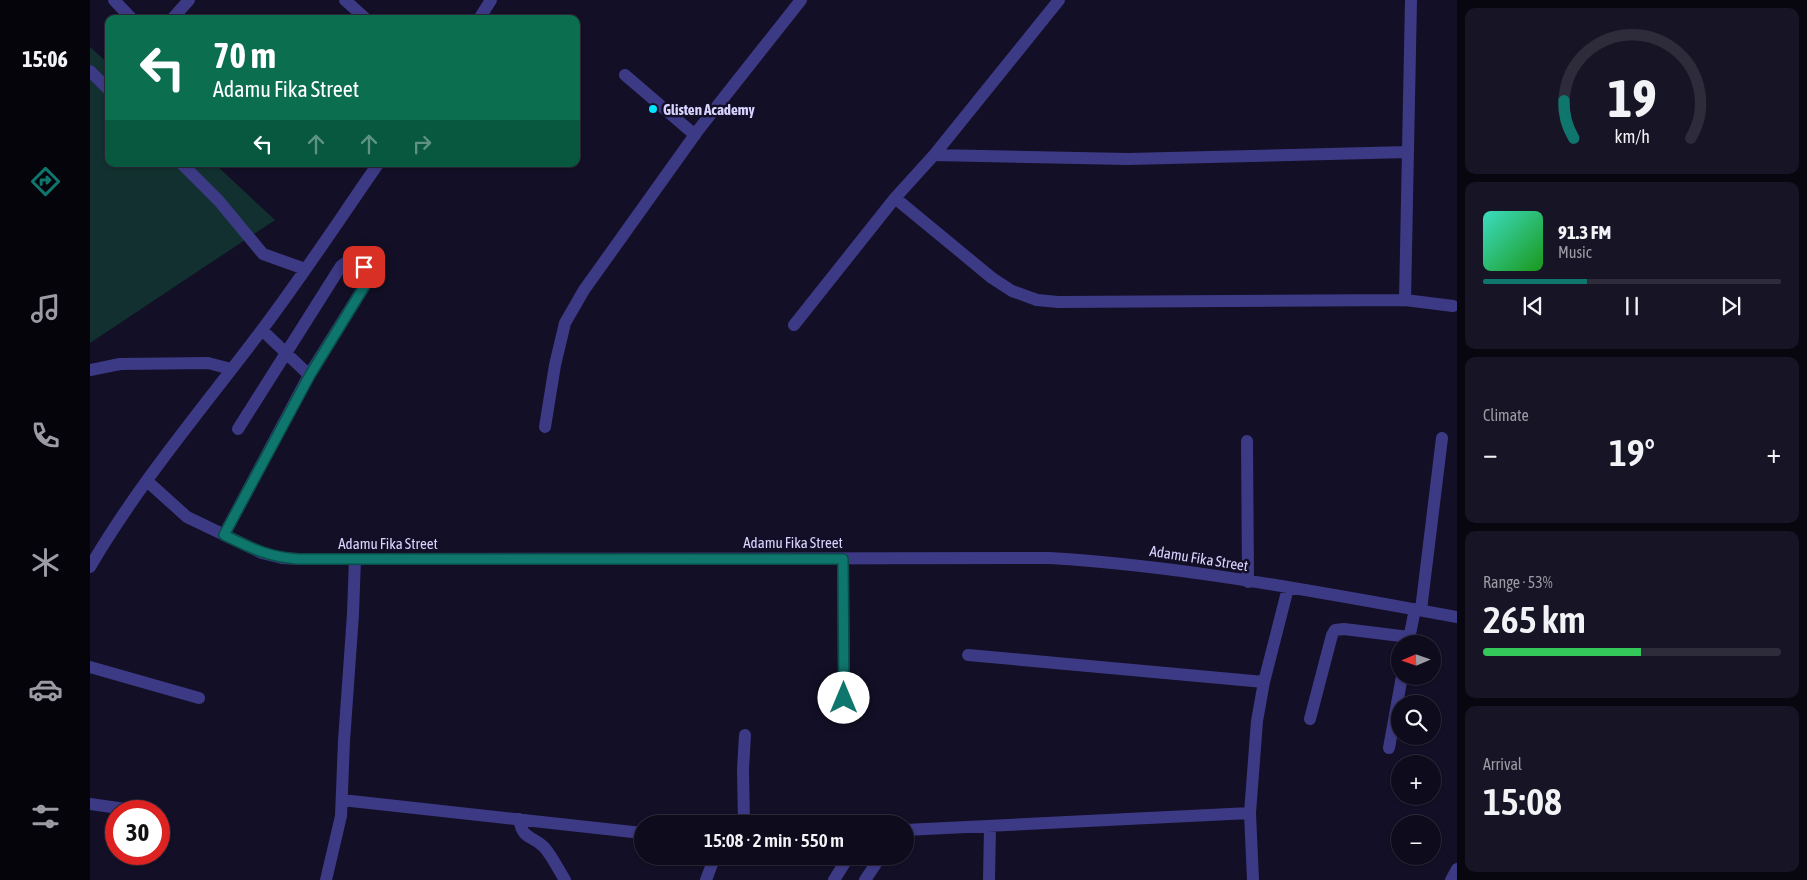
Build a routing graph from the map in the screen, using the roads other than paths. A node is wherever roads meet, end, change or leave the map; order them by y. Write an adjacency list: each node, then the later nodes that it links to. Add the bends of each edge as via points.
1 (114, 0): 8 (street)
2 (188, 0): 9 (street)
3 (345, 0): 10 (street)
4 (491, 0): 11 (street)
5 (802, 0): 15 (street)
6 (1059, 0): 17 (street)
7 (1411, 0): 16 (street)
8 (128, 15)
9 (175, 15)
10 (362, 15)
11 (482, 15)
12 (90, 71): 14 (street)
13 (625, 75): 15 (street)
14 (105, 86)
15 (695, 135): 30 (street, via 584,290 565,324)
16 (1408, 152): 17 (street, via 1128,158); 22 (street)
17 (934, 155): 20 (street)
18 (185, 167): 21 (street, via 219,201 263,254)
19 (376, 167): 21 (street)
20 (895, 198): 22 (street, via 992,278 1012,291 1037,300); 24 (street)
21 (304, 269): 25 (street)
22 (1405, 300): 23 (street)
23 (1452, 306)
24 (794, 325)
25 (262, 330): 26 (street); 27 (street)
26 (287, 354): 29 (street); 29 (street, via 341,266 354,261 364,267 367,282); 31 (street)
27 (232, 369): 28 (street, via 208,363 120,364); 34 (street)
28 (90, 370)
29 (310, 375): 35 (street)
30 (545, 427)
31 (238, 429)
32 (1442, 438): 41 (street)
33 (1247, 441): 39 (street)
34 (147, 480): 35 (street, Adamu Fika Street, via 187,517); 38 (street)
35 (224, 535): 36 (street, Adamu Fika Street, via 262,553 282,558)
36 (355, 559): 37 (street, Adamu Fika Street); 54 (street)
37 (843, 559): 39 (street, Adamu Fika Street, via 1049,558 1102,561); 50 (street)
38 (90, 567)
39 (1248, 582): 40 (street, Adamu Fika Street)
40 (1288, 588): 41 (street, Adamu Fika Street); 47 (street)
41 (1418, 610): 42 (street, Adamu Fika Street); 43 (street)
42 (1457, 616)
43 (1410, 635)
44 (1391, 637): 51 (street, via 1335,630)
45 (968, 655): 47 (street)
46 (90, 667): 49 (street)
47 (1264, 682): 57 (street, via 1257,721)
48 (1400, 685): 53 (street)
49 (199, 698)
50 (844, 698)
51 (1310, 719)
52 (746, 735): 58 (street)
53 (1389, 748)
54 (342, 800): 59 (street); 67 (street)
55 (90, 804): 56 (street)
56 (105, 806)
57 (1250, 813): 60 (street); 73 (street)
58 (744, 815)
59 (519, 819): 62 (street); 68 (street, via 521,830 542,845)
60 (990, 826): 61 (street); 72 (street)
61 (914, 830)
62 (634, 832)
63 (712, 865): 69 (street)
64 (843, 865): 70 (street)
65 (874, 865): 71 (street)
66 (1457, 869): 74 (street)
67 (326, 880)
68 (565, 880)
69 (706, 880)
70 (834, 880)
71 (864, 880)
72 (989, 880)
73 (1253, 880)
74 (1451, 880)

